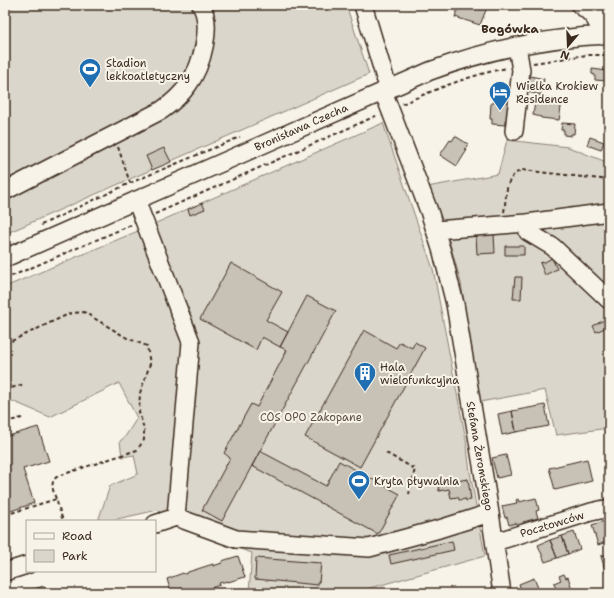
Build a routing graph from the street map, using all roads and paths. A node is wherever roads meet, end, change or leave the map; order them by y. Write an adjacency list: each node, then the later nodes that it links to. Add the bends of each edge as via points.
1 (201, 5): 15 (street, via 206,21 206,36 196,71 189,84 172,103)
2 (363, 5): 9 (street, Stefana Żeromskiego)
3 (580, 5): 5 (street, via 591,14)
4 (607, 5): 5 (street)
5 (603, 31): 6 (street, Bronisława Czecha)
6 (517, 46): 8 (street); 9 (street, Bronisława Czecha, via 456,61)
7 (609, 55): 8 (path, via 587,55)
8 (521, 65): 10 (path, via 489,71 442,86); 11 (street)
9 (386, 89): 10 (street, Stefana Żeromskiego); 16 (street, Bronisława Czecha)
10 (391, 109): 18 (path); 21 (street, Stefana Żeromskiego)
11 (514, 131)
12 (116, 142): 14 (path)
13 (609, 180): 20 (path, via 522,170 515,173 508,182)
14 (130, 183)
15 (5, 191)
16 (136, 200): 18 (street); 22 (street, Bronisława Czecha)
17 (609, 212): 19 (street)
18 (143, 220): 23 (path); 37 (street, via 191,342)
19 (528, 223): 20 (street); 24 (street, via 528,232 553,247)
20 (502, 225): 21 (street)
21 (435, 230): 35 (street, Stefana Żeromskiego, via 455,304)
22 (5, 258)
23 (5, 279)
24 (609, 300)
25 (5, 344): 33 (path, via 71,313 84,312 127,338 147,346 150,364 140,393 139,412 144,440 137,450 58,476 51,486)
26 (24, 384): 27 (path)
27 (5, 390)
28 (5, 417): 30 (path)
29 (22, 418): 30 (path)
30 (6, 422)
31 (386, 453): 32 (path, via 415,469)
32 (409, 494)
33 (56, 499): 36 (path); 38 (path)
34 (609, 508): 40 (street, Pocztowców)
35 (490, 513): 37 (street, via 369,548 236,539); 40 (street, Stefana Żeromskiego)
36 (5, 515)
37 (176, 517): 39 (street)
38 (63, 520)
39 (156, 524)
40 (495, 542): 43 (street, Stefana Żeromskiego)
41 (26, 565): 42 (street)
42 (5, 572)
43 (502, 593)

